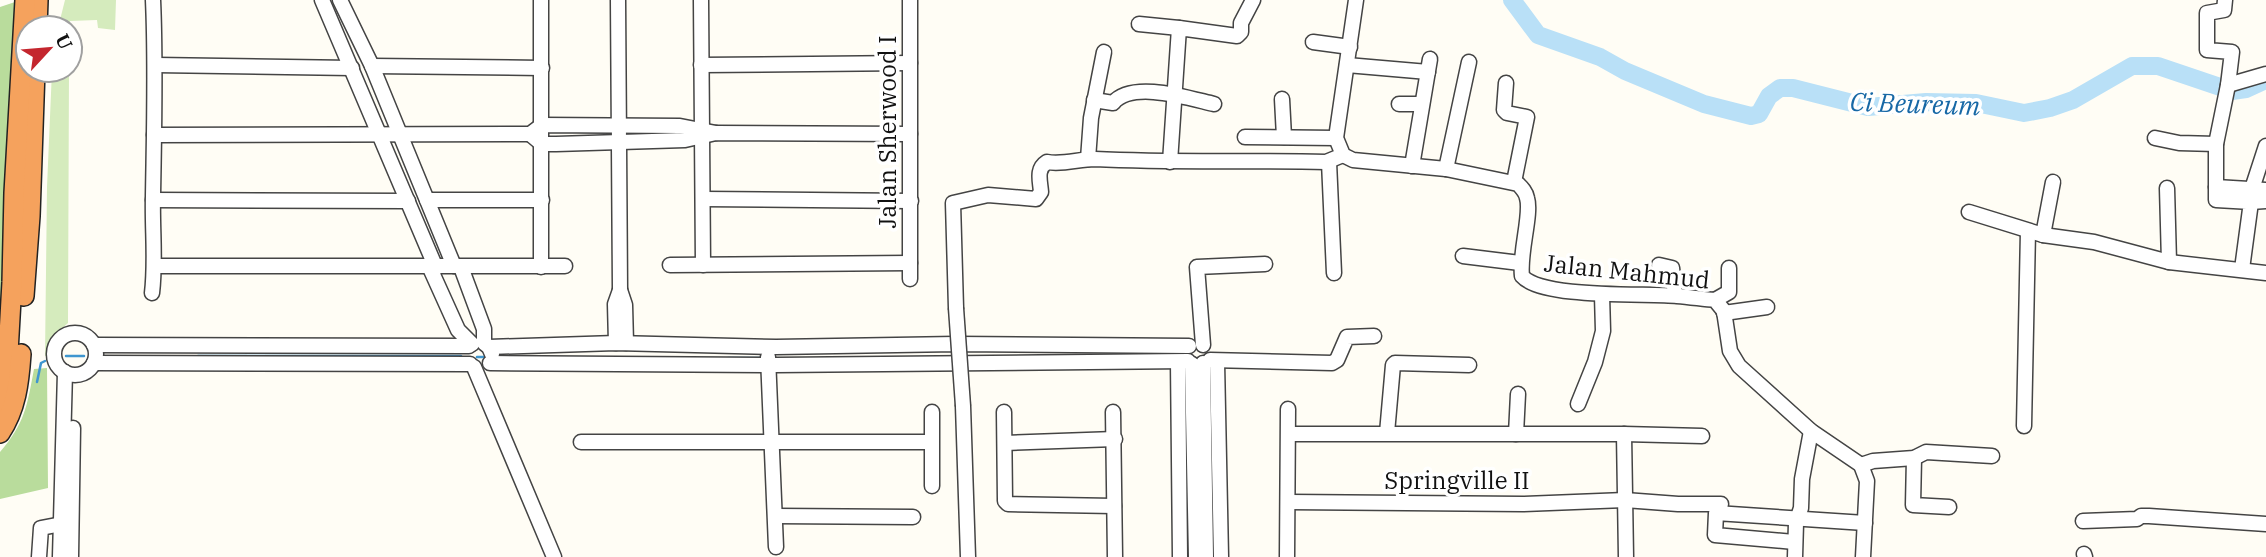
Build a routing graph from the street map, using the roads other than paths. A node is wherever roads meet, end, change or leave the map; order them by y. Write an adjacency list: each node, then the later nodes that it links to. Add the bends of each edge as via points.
1 (153, 0): 19 (street)
2 (322, 0): 23 (street)
3 (340, 0): 22 (street)
4 (541, 0): 24 (street)
5 (618, 0): 35 (street)
6 (701, 0): 20 (street)
7 (910, 0): 18 (street, Jalan Sherwood I)
8 (1253, 0): 13 (street, via 1237,36)
9 (1356, 0): 15 (street)
10 (2225, 0): 28 (street, via 2223,11 2208,12 2206,48 2232,52)
11 (32, 4): 106 (highway, via 14,193 7,370)
12 (1139, 24): 13 (street)
13 (1179, 29): 29 (street)
14 (1313, 42): 15 (street)
15 (1350, 47): 21 (street)
16 (1104, 52): 31 (street)
17 (1469, 62): 55 (street)
18 (910, 63): 20 (street); 39 (street, Jalan Sherwood I)
19 (156, 65): 23 (street); 40 (street)
20 (701, 65): 37 (street)
21 (1347, 65): 34 (street, via 1429,66); 44 (street)
22 (372, 66): 24 (street); 38 (street)
23 (352, 68): 41 (street)
24 (542, 68): 36 (street)
25 (2266, 74): 28 (street)
26 (1506, 83): 56 (street, via 1504,110 1527,117)
27 (35, 84): 113 (highway, via 19,384)
28 (2228, 86): 48 (street)
29 (1175, 94): 31 (street, via 1129,91 1113,103); 32 (street); 52 (street)
30 (1282, 99): 43 (street)
31 (1094, 100): 51 (street)
32 (1214, 104)
33 (1399, 104): 34 (street)
34 (1422, 104): 54 (street)
35 (618, 126): 36 (street); 37 (street); 46 (street)
36 (536, 130): 38 (street); 47 (street)
37 (706, 133): 39 (street); 46 (street); 60 (street)
38 (399, 134): 41 (street); 62 (street)
39 (910, 134): 65 (street, Jalan Sherwood I)
40 (154, 135): 41 (street); 61 (street)
41 (380, 135): 64 (street)
42 (1245, 137): 43 (street)
43 (1284, 137): 44 (street)
44 (1336, 138): 50 (street)
45 (2155, 138): 48 (street, via 2179,144)
46 (618, 143): 47 (street); 94 (street, via 620,290 615,304)
47 (542, 144): 63 (street)
48 (2216, 144): 59 (street, via 2216,200)
49 (2266, 146): 59 (street)
50 (1343, 155): 53 (street); 54 (street)
51 (1088, 159): 52 (street); 146 (street, bridge, via 1041,166 1041,192 1036,199 988,195 953,203)
52 (1170, 162): 53 (street)
53 (1329, 162): 83 (street)
54 (1412, 166): 55 (street)
55 (1446, 169): 56 (street)
56 (1514, 182): 70 (street, Jalan Mahmud, via 1525,192 1528,203)
57 (2053, 182): 67 (street)
58 (2167, 188): 69 (street)
59 (2259, 195): 82 (street)
60 (703, 199): 65 (street); 74 (street)
61 (153, 200): 64 (street); 76 (street)
62 (427, 200): 63 (street); 77 (street)
63 (542, 200): 79 (street)
64 (408, 201): 80 (street)
65 (911, 201): 71 (street, Jalan Sherwood I)
66 (1969, 212): 67 (street)
67 (2036, 233): 69 (street, via 2094,242); 111 (street)
68 (1463, 257): 70 (street)
69 (2169, 262): 82 (street)
70 (1520, 263): 87 (street, Jalan Mahmud, via 1522,276 1532,284)
71 (910, 264): 74 (street, Jalan Sherwood I); 85 (street, Jalan Sherwood I)
72 (1265, 264): 98 (street, via 1197,267)
73 (670, 265): 74 (street, Jalan Sherwood I)
74 (703, 265)
75 (1659, 265): 88 (street, via 1672,267)
76 (155, 266): 80 (street); 86 (street)
77 (457, 266): 79 (street); 80 (street); 93 (street)
78 (565, 266): 79 (street)
79 (541, 267)
80 (433, 268): 93 (street, via 458,330)
81 (1729, 268): 89 (street, via 1729,292)
82 (2242, 270): 84 (street)
83 (1334, 273)
84 (2266, 273)
85 (910, 279)
86 (152, 293)
87 (1602, 295): 88 (street, Jalan Mahmud); 105 (street, via 1604,331)
88 (1675, 295): 89 (street, Jalan Mahmud)
89 (1715, 300): 91 (street, Jalan Mahmud)
90 (1767, 307): 91 (street)
91 (1724, 313): 112 (street, Jalan Mahmud, via 1730,351 1739,366)
92 (1374, 335): 98 (street, via 1347,337 1332,363)
93 (480, 342): 94 (street); 95 (street, via 281,339); 100 (street, via 466,355); 100 (street, via 492,355)
94 (621, 343): 96 (street)
95 (94, 345): 99 (street); 103 (street, via 88,336 77,332 57,342 58,366)
96 (772, 347): 97 (street); 101 (street)
97 (941, 354): 98 (street); 101 (street)
98 (1197, 358): 148 (street); 149 (street); 150 (street); 151 (street)
99 (94, 363): 100 (street); 103 (street, via 82,374)
100 (478, 365): 101 (street); 145 (street, via 484,392)
101 (772, 365): 121 (street)
102 (1469, 365): 114 (street, via 1392,365)
103 (69, 373): 137 (street)
104 (1518, 394): 116 (street)
105 (1578, 404)
106 (0, 405)
107 (1288, 409): 115 (street)
108 (932, 412): 122 (street)
109 (1004, 412): 123 (street)
110 (1113, 412): 119 (street)
111 (2024, 426)
112 (1811, 431): 126 (street, Jalan Mahmud); 135 (street)
113 (0, 433)
114 (1387, 433): 115 (street); 116 (street)
115 (1289, 434): 129 (street)
116 (1516, 434): 117 (street)
117 (1624, 434): 118 (street); 128 (street)
118 (1702, 436)
119 (1115, 439): 123 (street); 131 (street)
120 (581, 442): 121 (street)
121 (773, 442): 122 (street); 133 (street)
122 (931, 442): 127 (street)
123 (1005, 443): 131 (street, via 1005,501 1009,504)
124 (1992, 456): 125 (street, via 1926,452)
125 (1914, 458): 126 (street); 132 (street, via 1913,505)
126 (1861, 465): 138 (street, via 1867,481)
127 (932, 485)
128 (1625, 500): 129 (street, Springville II); 130 (street, Springville II); 153 (street)
129 (1289, 502): 152 (street)
130 (1721, 504)
131 (1114, 506): 147 (street)
132 (1949, 507)
133 (776, 516): 134 (street); 140 (street)
134 (913, 517)
135 (1798, 519): 138 (street); 141 (street); 141 (street, via 1716,513 1716,536)
136 (2083, 521): 139 (street, via 2149,516)
137 (66, 523): 142 (street, via 41,528); 143 (street); 144 (street)
138 (1865, 523): 154 (street)
139 (2266, 524)
140 (776, 547)
141 (1794, 550)
142 (39, 557)
143 (60, 557)
144 (71, 557)
145 (554, 557)
146 (968, 557)
147 (1115, 557)
148 (1180, 557)
149 (1196, 557)
150 (1206, 557)
151 (1221, 557)
152 (1287, 557)
153 (1626, 557)
154 (1863, 557)

